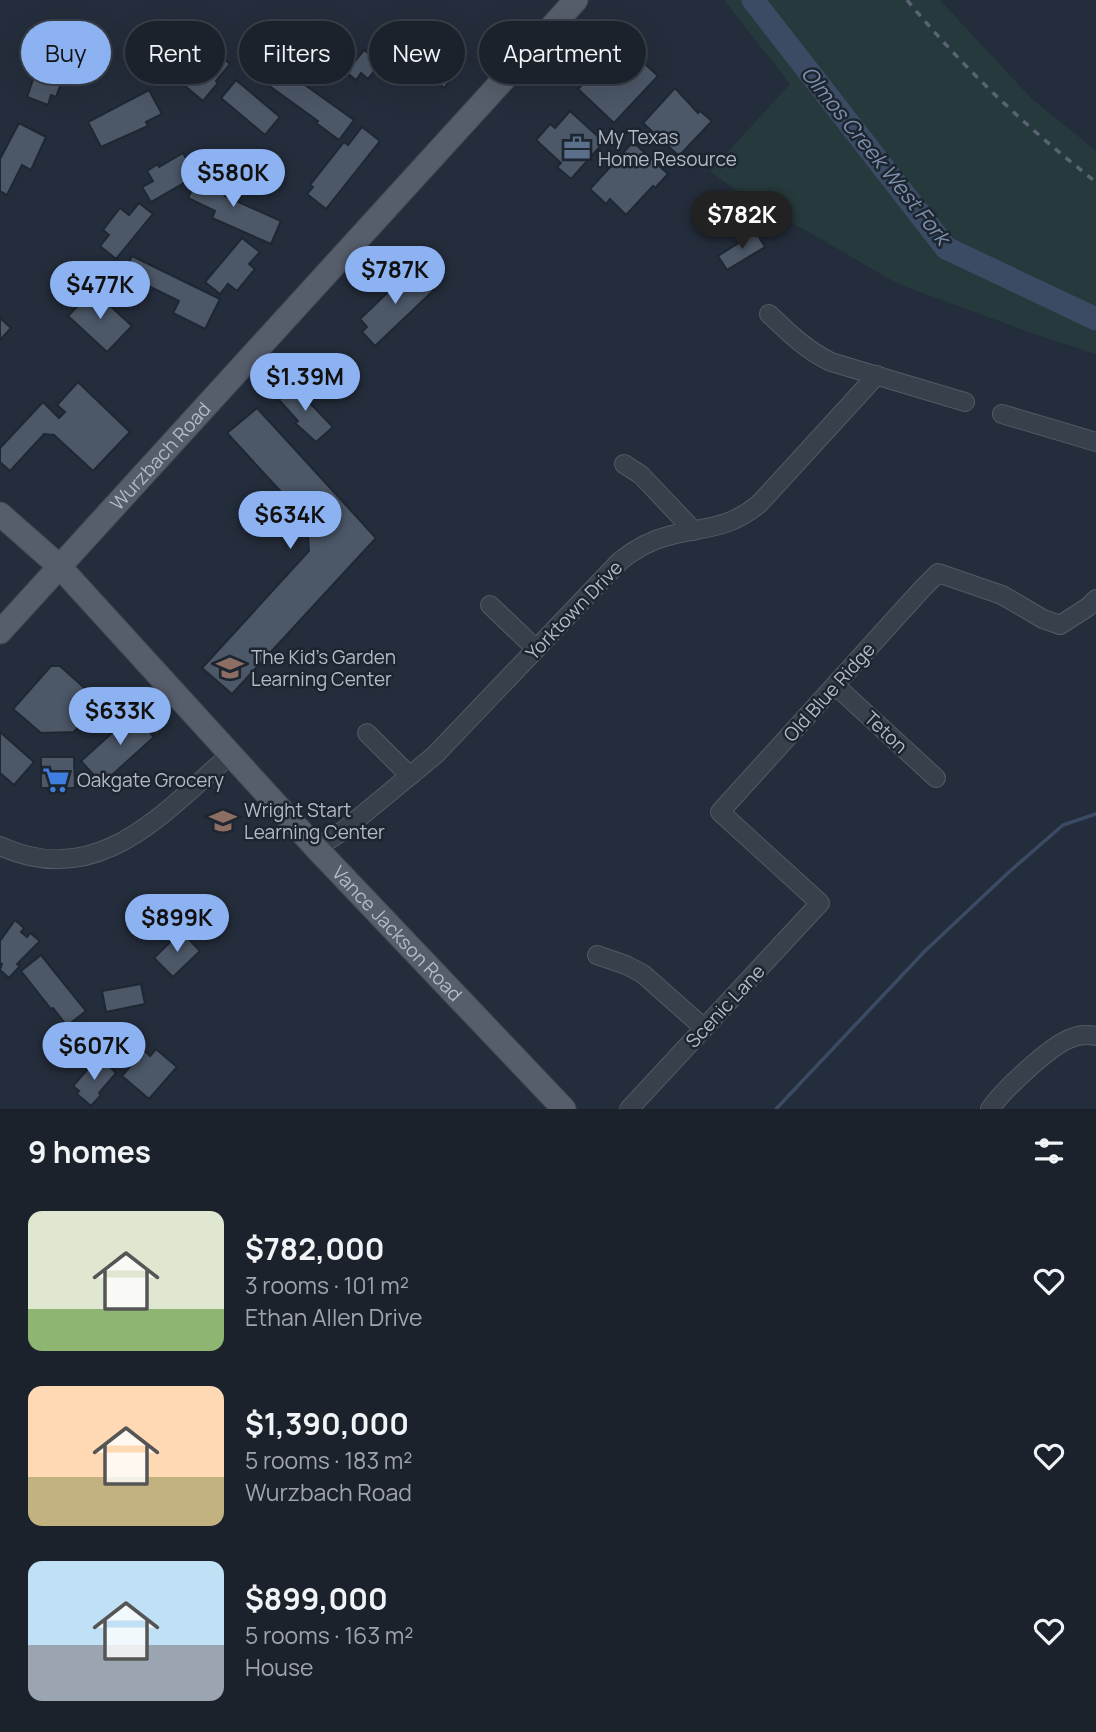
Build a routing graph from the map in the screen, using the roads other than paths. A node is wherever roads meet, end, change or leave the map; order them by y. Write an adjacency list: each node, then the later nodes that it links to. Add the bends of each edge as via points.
1 (576, 0): 10 (main road, Wurzbach Road)
2 (769, 314): 3 (street, via 813,353)
3 (877, 376): 4 (street); 9 (street, Yorktown Drive, via 759,504 727,524)
4 (965, 402)
5 (1002, 414): 6 (street)
6 (1096, 442)
7 (624, 464): 9 (street)
8 (0, 514): 10 (main road, Vance Jackson Road)
9 (694, 531): 14 (street, Yorktown Drive, via 665,536 634,550 600,579)
10 (59, 566): 13 (main road, Wurzbach Road); 17 (main road, Vance Jackson Road)
11 (1096, 599): 15 (street, Old Blue Ridge, via 1060,625 1002,595 938,573)
12 (490, 605): 14 (street)
13 (0, 632)
14 (536, 648): 18 (street, Yorktown Drive, via 452,739)
15 (835, 686): 19 (street, Teton); 22 (street, Old Blue Ridge, via 720,812)
16 (367, 733): 18 (street)
17 (230, 755): 20 (street, via 145,828 107,850 49,858); 21 (main road, Vance Jackson Road)
18 (410, 776): 21 (street, Yorktown Drive)
19 (936, 778)
20 (0, 846)
21 (316, 848): 26 (main road, Vance Jackson Road)
22 (820, 903): 24 (street, Scenic Lane)
23 (597, 955): 24 (street, via 643,974)
24 (704, 1028): 27 (street, Scenic Lane)
25 (1096, 1036): 28 (street, via 1076,1036 1057,1045)
26 (564, 1109)
27 (629, 1109)
28 (990, 1109)

